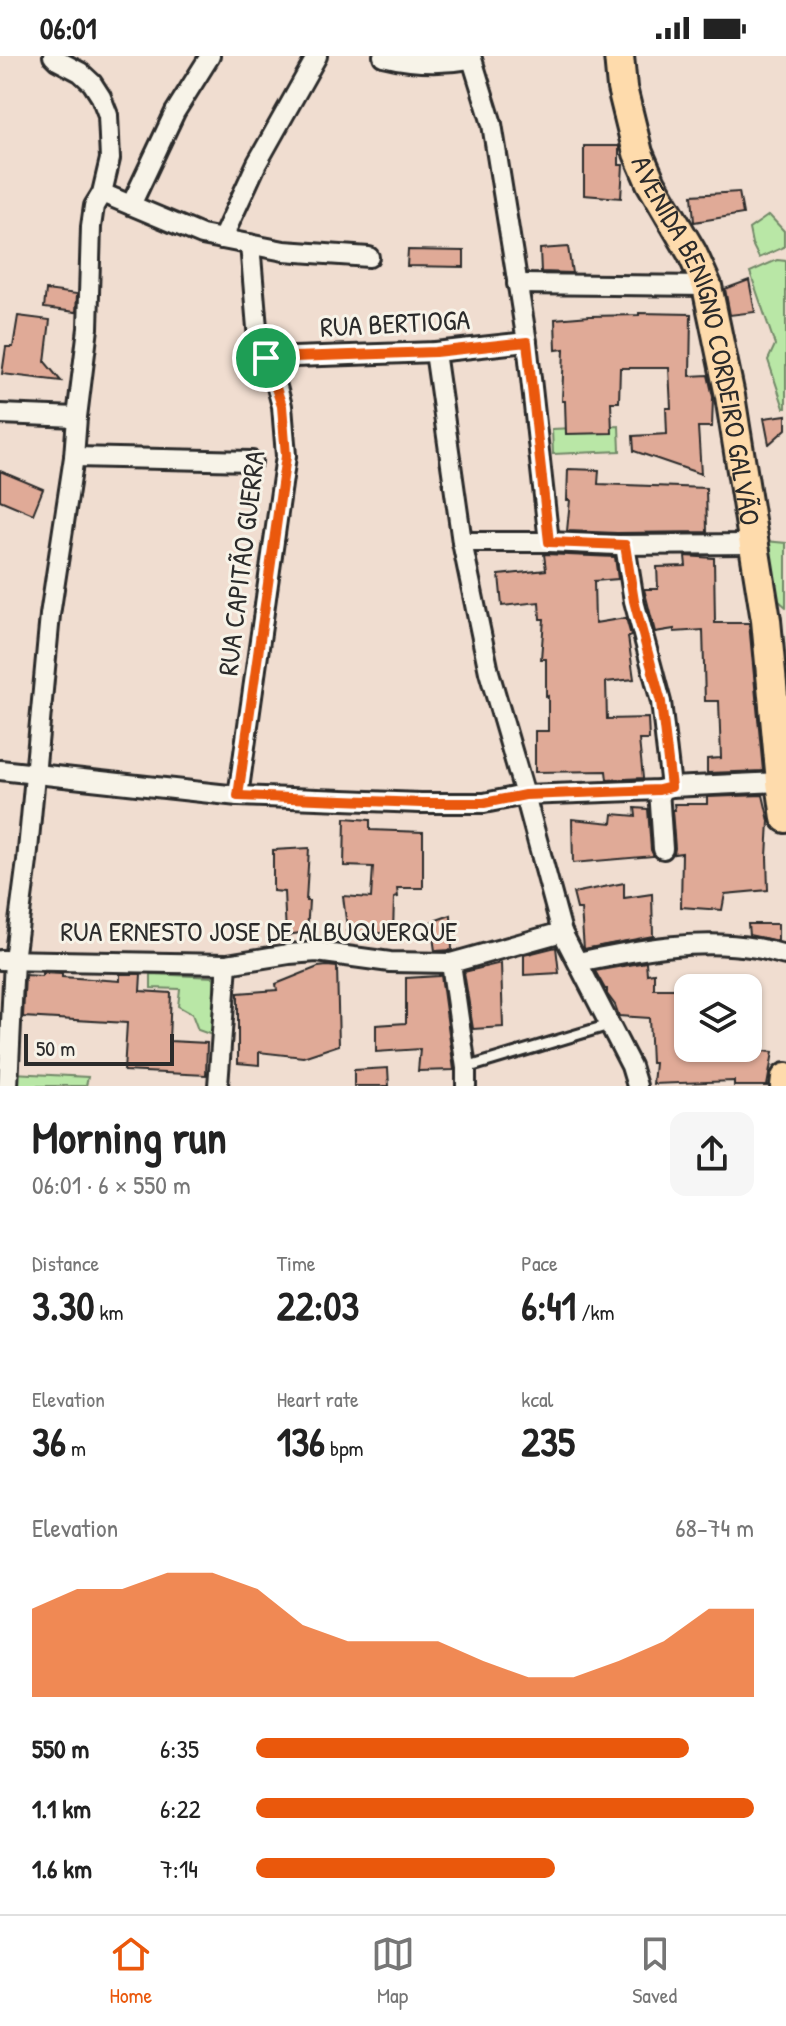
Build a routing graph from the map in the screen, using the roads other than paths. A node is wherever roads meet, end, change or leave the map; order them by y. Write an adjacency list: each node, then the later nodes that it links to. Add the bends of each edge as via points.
1 (53, 56): 7 (street, via 92,83 108,115 110,159)
2 (210, 56): 8 (street, via 175,112)
3 (317, 56): 9 (street)
4 (383, 56): 6 (street, via 449,62)
5 (619, 56): 13 (main road, AVENIDA BENIGNO CORDEIRO GALVÃO, via 638,153)
6 (471, 58): 12 (street, via 492,124)
7 (102, 193): 8 (street); 18 (street, via 91,227 88,328)
8 (131, 205): 9 (street)
9 (222, 239): 10 (street)
10 (250, 244): 11 (street); 16 (street, RUA CAPITÃO GUERRA, via 258,340)
11 (369, 257)
12 (517, 284): 13 (street); 14 (street)
13 (707, 286): 23 (main road, AVENIDA BENIGNO CORDEIRO GALVÃO)
14 (527, 342): 15 (street, RUA BERTIOGA); 22 (street)
15 (435, 352): 16 (street, RUA BERTIOGA); 21 (street)
16 (266, 358): 30 (street, RUA CAPITÃO GUERRA, via 282,406 286,456)
17 (0, 414): 18 (street)
18 (77, 417): 19 (street)
19 (74, 457): 20 (street); 26 (street, via 50,615)
20 (252, 461)
21 (462, 542): 22 (street); 29 (street, via 489,672)
22 (549, 542): 24 (street)
23 (753, 544): 24 (street); 27 (main road, AVENIDA BENIGNO CORDEIRO GALVÃO, via 766,620)
24 (625, 545): 28 (street, via 661,702)
25 (0, 770): 26 (street)
26 (35, 773): 30 (street); 35 (street, via 27,861)
27 (781, 782): 28 (street); 31 (main road, AVENIDA BENIGNO CORDEIRO GALVÃO)
28 (665, 789): 29 (street); 32 (street)
29 (525, 795): 30 (street, via 484,803); 33 (street)
30 (238, 796)
31 (786, 815)
32 (663, 849)
33 (562, 932): 36 (street); 37 (street, RUA ERNESTO JOSE DE ALBUQUERQUE)
34 (786, 955): 36 (street, via 708,944)
35 (7, 960): 38 (street, RUA ERNESTO JOSE DE ALBUQUERQUE); 42 (street)
36 (578, 962): 39 (street)
37 (451, 963): 38 (street, RUA ERNESTO JOSE DE ALBUQUERQUE, via 317,952); 40 (street)
38 (227, 964): 43 (street)
39 (609, 1025): 40 (lane); 44 (street)
40 (466, 1077)
41 (786, 1078): 45 (main road)
42 (8, 1086)
43 (218, 1086)
44 (637, 1086)
45 (785, 1086)

